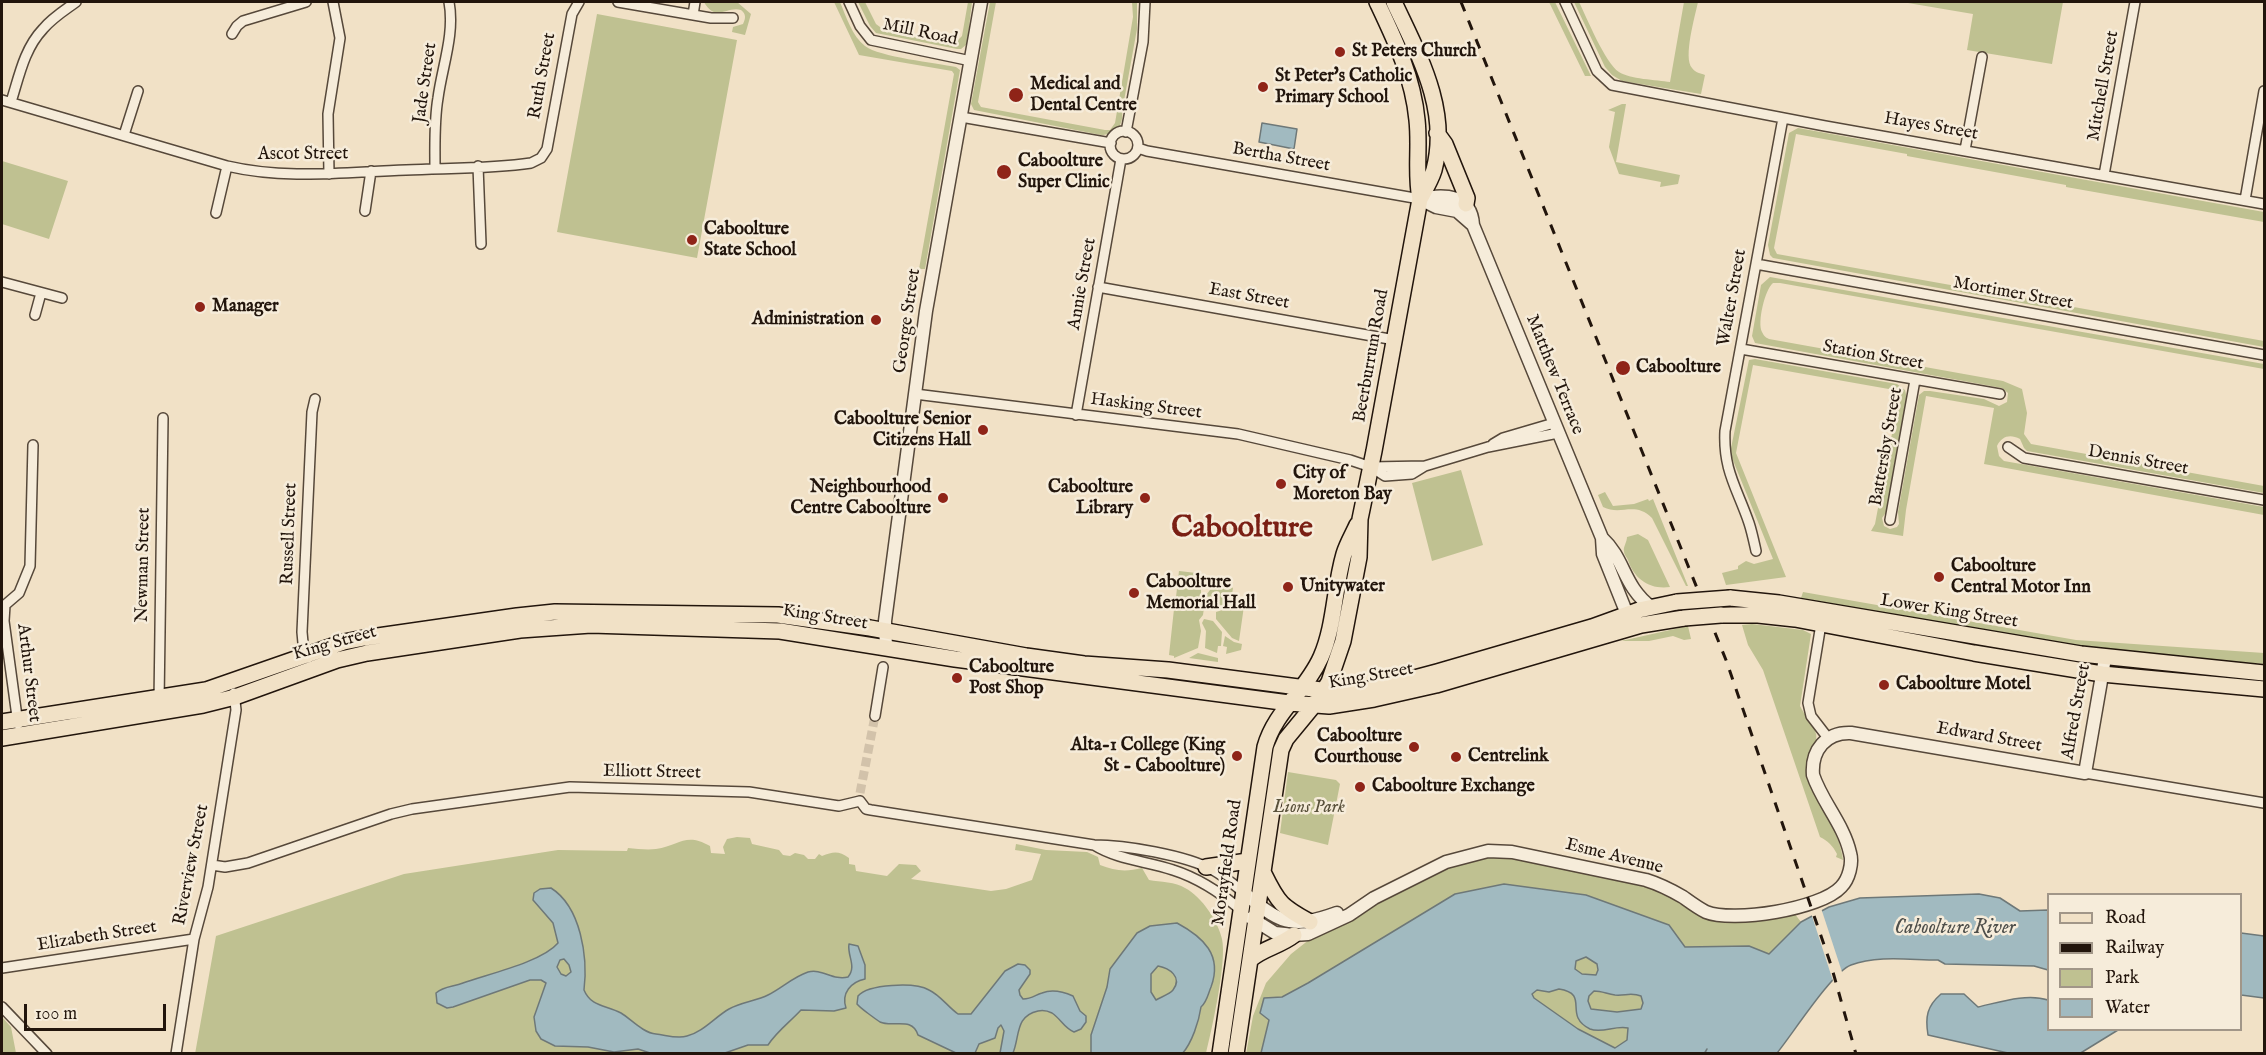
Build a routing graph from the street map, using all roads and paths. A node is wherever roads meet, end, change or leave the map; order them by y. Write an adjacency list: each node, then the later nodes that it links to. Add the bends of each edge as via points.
1 (76, 2): 22 (street, via 43,28 32,43)
2 (306, 2): 17 (street, via 243,21)
3 (333, 2): 37 (street, via 340,38 328,114)
4 (449, 2): 35 (street, Jade Street, via 448,44 437,100)
5 (579, 2): 31 (street, Ruth Street, via 572,14 549,140)
6 (618, 2): 15 (street)
7 (695, 2): 15 (street)
8 (849, 2): 19 (street, Mill Road, via 871,40)
9 (981, 2): 19 (street, George Street)
10 (1145, 2): 25 (street, via 1143,42)
11 (1377, 2): 39 (main road, Beerburrum Road, via 1412,88)
12 (1394, 2): 26 (main road, Beerburrum Road, via 1429,78)
13 (1565, 2): 24 (street, Hayes Street, via 1597,71 1612,85)
14 (2135, 2): 38 (street, Mitchell Street)
15 (693, 15): 16 (street)
16 (733, 18)
17 (232, 34)
18 (1982, 57): 30 (street)
19 (970, 61): 23 (street, George Street)
20 (138, 91): 27 (street)
21 (2265, 91): 40 (street)
22 (6, 101): 27 (street, Ascot Street)
23 (961, 117): 28 (street); 57 (street, George Street)
24 (1783, 118): 30 (street, Hayes Street); 47 (street, Walter Street)
25 (1126, 132): 28 (street, via 1114,135); 29 (street, via 1135,137)
26 (1437, 133): 39 (main road, Beerburrum Road, via 1434,170); 41 (main road, via 1445,144)
27 (124, 135): 33 (street, Ascot Street)
28 (1110, 143): 32 (street)
29 (1138, 148): 32 (street, via 1132,157); 39 (street, Bertha Street)
30 (1965, 150): 38 (street, Hayes Street)
31 (541, 158): 34 (street, Ascot Street, via 522,164)
32 (1121, 159): 49 (street, Annie Street)
33 (227, 166): 37 (street, Ascot Street, via 282,176); 44 (street)
34 (478, 166): 35 (street, Ascot Street); 46 (street)
35 (435, 168): 36 (street, Ascot Street)
36 (371, 171): 37 (street, Ascot Street); 43 (street)
37 (329, 174)
38 (2104, 176): 40 (street, Hayes Street)
39 (1420, 199): 41 (street, via 1438,196); 45 (street, via 1461,213); 53 (main road, Beerburrum Road)
40 (2245, 200): 42 (street, Hayes Street)
41 (1466, 204): 45 (street, Matthew Terrace, via 1473,213)
42 (2265, 204)
43 (365, 211)
44 (216, 213)
45 (1473, 225): 62 (street, Matthew Terrace)
46 (481, 244)
47 (1756, 264): 54 (street, Walter Street); 55 (street, Mortimer Street)
48 (2, 282): 50 (street)
49 (1098, 287): 53 (street, East Street); 60 (street, Annie Street)
50 (41, 293): 51 (street); 52 (street)
51 (62, 298)
52 (35, 315)
53 (1395, 340): 65 (main road, Beerburrum Road)
54 (1741, 349): 56 (street, Station Street); 70 (street, Walter Street, via 1725,431 1725,459)
55 (2265, 355)
56 (1915, 380): 58 (street, Station Street); 68 (street, Battersby Street)
57 (915, 394): 60 (street, Hasking Street); 76 (street, George Street)
58 (2000, 394)
59 (315, 399): 79 (street, Russell Street, via 302,632)
60 (1076, 415): 65 (street, Hasking Street, via 1248,436)
61 (163, 418): 88 (street, Newman Street)
62 (1556, 428): 65 (street, via 1425,466); 69 (street, Matthew Terrace)
63 (33, 445): 71 (street, Arthur Street, via 30,566 19,593)
64 (2008, 447): 66 (street, Dennis Street, via 2024,458)
65 (1371, 467): 67 (main road, Beerburrum Road)
66 (2265, 500)
67 (1360, 519): 82 (main road, Beerburrum Road, via 1344,553 1327,640); 85 (main road, Beerburrum Road, via 1359,557 1343,641)
68 (1890, 520)
69 (1602, 538): 72 (street, Matthew Terrace, via 1614,549 1631,586); 73 (street, Matthew Terrace, via 1603,554)
70 (1756, 551)
71 (3, 604): 91 (street, Arthur Street)
72 (1651, 607): 73 (main road, Lower King Street); 78 (main road, Lower King Street, bridge, via 1730,598 1779,603)
73 (1628, 614): 75 (street, Matthew Terrace); 85 (main road, King Street, via 1377,688 1344,693)
74 (1821, 624): 75 (main road, Lower King Street, bridge, via 1736,615); 81 (main road, Lower King Street); 93 (street, via 1808,703 1809,712)
75 (1641, 625): 87 (main road, King Street, via 1436,685 1356,703)
76 (885, 631): 77 (street, George Street); 79 (main road, King Street, via 778,615 555,612 364,638); 82 (main road, King Street, via 1026,656)
77 (884, 657): 79 (main road, King Street, via 767,629 570,626); 86 (main road, King Street, via 1001,665); 89 (street)
78 (2105, 657): 80 (main road, Lower King Street); 81 (street, Alfred Street)
79 (310, 662): 84 (main road, King Street)
80 (2265, 673)
81 (2103, 674): 83 (main road, Lower King Street); 94 (street, Alfred Street)
82 (1301, 688): 85 (main road, King Street); 86 (main road, Morayfield Road)
83 (2265, 688)
84 (233, 690): 88 (main road, King Street); 98 (street, Riverview Street, via 236,710)
85 (1323, 691): 87 (main road, Morayfield Road)
86 (1289, 703): 87 (main road, King Street); 97 (main road, Morayfield Road, via 1274,723 1265,747)
87 (1314, 705): 100 (main road, Morayfield Road, via 1282,747)
88 (159, 706): 91 (main road, King Street)
89 (874, 716)
90 (2, 722): 91 (main road, King Street)
91 (18, 727): 92 (main road, King Street)
92 (2, 738)
93 (1828, 738): 94 (street, Edward Street, via 1851,733); 103 (street, Esme Avenue, via 1816,752 1813,775 1851,854 1850,870 1842,886 1828,897 1791,909 1727,916 1706,912 1646,880 1512,852 1488,851 1446,862)
94 (2085, 773): 95 (street, Edward Street)
95 (2265, 803)
96 (1094, 845): 98 (street, Elliott Street, via 871,810 860,797 838,806 749,792 570,787 411,809 248,863); 99 (street, Elliott Street, via 1166,855); 104 (street, Elliott Street, via 1108,854 1186,874)
97 (1248, 861): 99 (main road); 101 (main road, Morayfield Road)
98 (212, 865): 108 (street, Riverview Street)
99 (1206, 867): 101 (street, Elliott Street)
100 (1264, 874): 102 (main road, Morayfield Road); 106 (main road, via 1283,906)
101 (1243, 892): 102 (street, Esme Avenue); 104 (main road, Morayfield Road)
102 (1259, 906): 105 (main road, Morayfield Road); 106 (street, Esme Avenue, via 1285,921)
103 (1358, 907): 106 (street, Esme Avenue); 107 (street, Esme Avenue, via 1320,929)
104 (1241, 910): 105 (street, Esme Avenue); 114 (main road, Morayfield Road)
105 (1257, 922): 107 (street, Esme Avenue, via 1275,933); 109 (main road, Morayfield Road)
106 (1310, 922)
107 (1294, 935): 109 (main road)
108 (194, 939): 110 (street, Elizabeth Street); 113 (street, Riverview Street)
109 (1251, 959): 115 (main road, Morayfield Road)
110 (2, 969)
111 (2, 1007): 112 (street)
112 (47, 1053)
113 (176, 1053)
114 (1220, 1053)
115 (1236, 1053)

